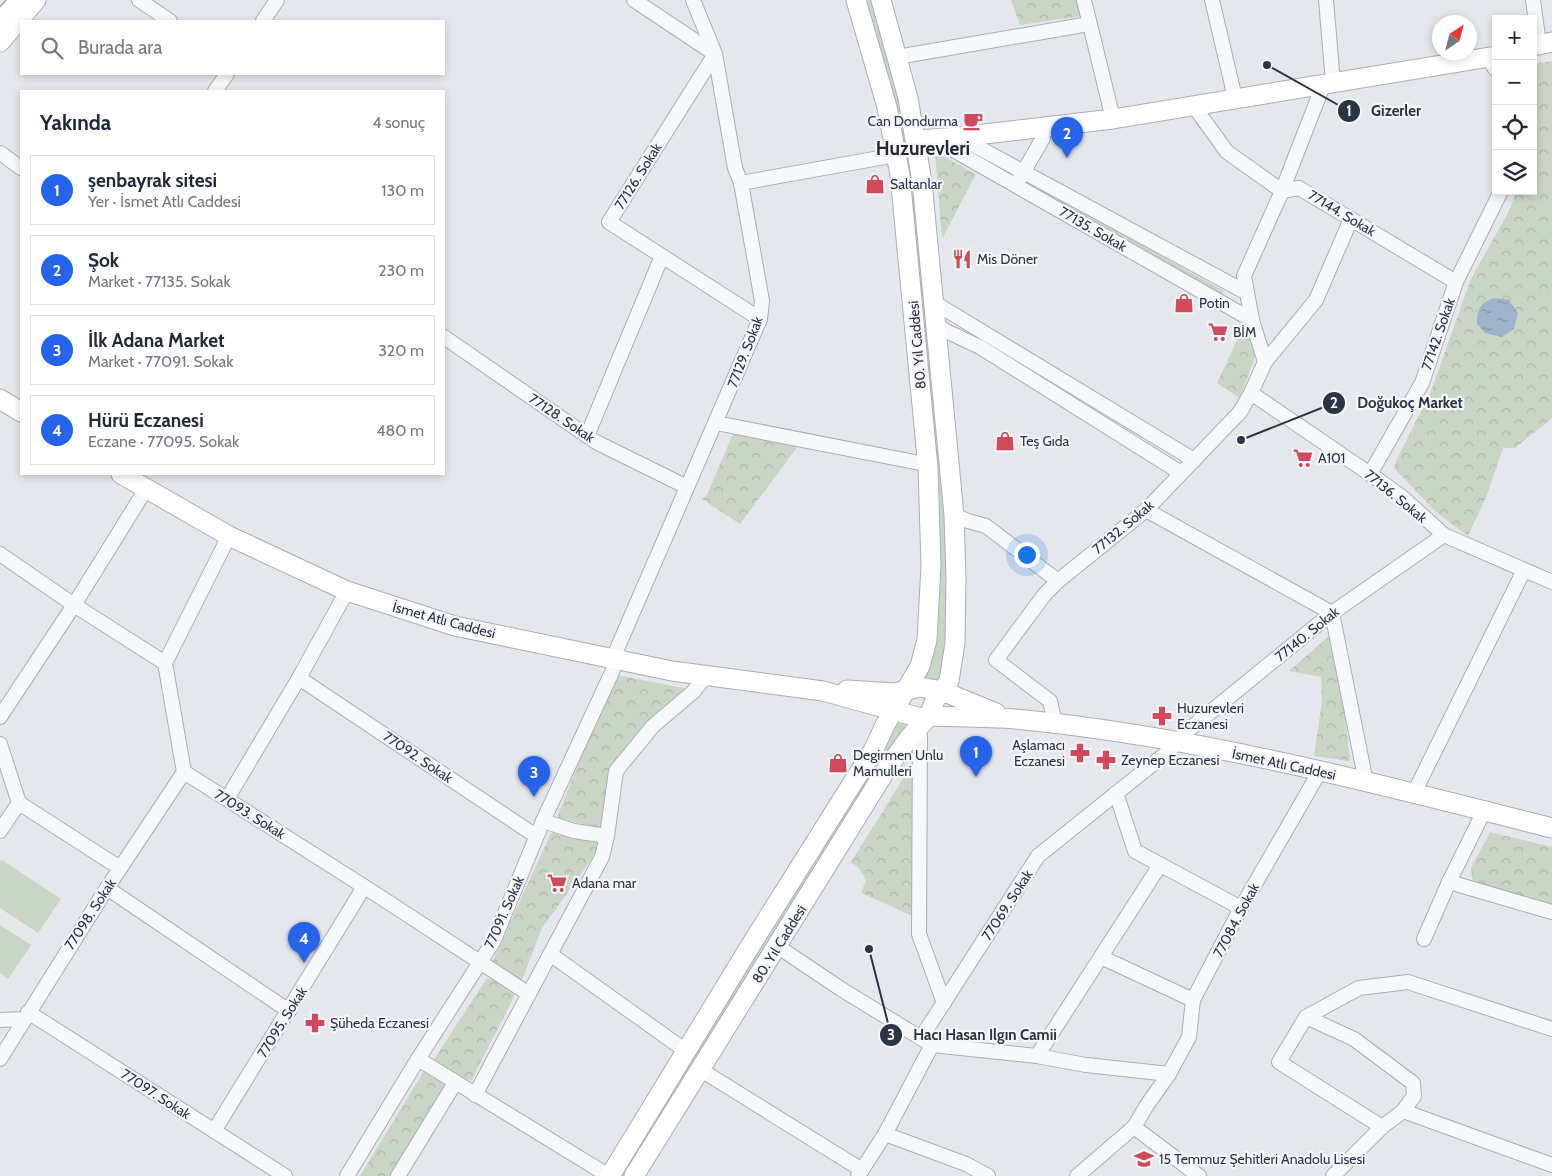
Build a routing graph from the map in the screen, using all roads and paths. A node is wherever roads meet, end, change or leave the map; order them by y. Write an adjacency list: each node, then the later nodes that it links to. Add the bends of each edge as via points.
1 (21, 0): 15 (main road)
2 (36, 0): 17 (main road)
3 (139, 0): 13 (street)
4 (277, 0): 14 (street)
5 (634, 0): 19 (street)
6 (693, 0): 19 (street, 77129. Sokak)
7 (856, 0): 32 (main road, 80. Yıl Caddesi, via 887,107)
8 (881, 0): 20 (main road, 80. Yıl Caddesi)
9 (1084, 0): 16 (street)
10 (1212, 0): 25 (street)
11 (1326, 0): 23 (street)
12 (1533, 0): 18 (street)
13 (169, 20)
14 (264, 20)
15 (0, 24)
16 (1089, 24): 20 (street); 27 (street)
17 (0, 42)
18 (1541, 44)
19 (715, 54): 35 (street, 77129. Sokak, via 735,168); 40 (street, 77126. Sokak, via 608,222)
20 (897, 57): 30 (main road, 80. Yıl Caddesi, via 908,98)
21 (1492, 61): 23 (main road)
22 (226, 75): 24 (street)
23 (1329, 82): 25 (main road); 37 (street)
24 (216, 90)
25 (1235, 98): 26 (main road)
26 (1193, 105): 27 (main road); 37 (street, via 1227,152)
27 (1113, 119): 28 (main road)
28 (1041, 127): 29 (main road); 34 (street, via 1043,138)
29 (958, 138): 30 (main road); 34 (street, 77135. Sokak)
30 (925, 139): 36 (street, 77135. Sokak); 43 (main road, 80. Yıl Caddesi, via 922,182)
31 (0, 154): 33 (street)
32 (896, 154): 35 (street); 55 (main road, 80. Yıl Caddesi)
33 (20, 167)
34 (1023, 172): 36 (street); 42 (street, 77135. Sokak)
35 (741, 183): 44 (street, 77129. Sokak, via 762,301)
36 (1016, 185): 45 (street, 77135. Sokak)
37 (1282, 191): 39 (street, 77144. Sokak, via 1299,188); 42 (street, via 1244,276)
38 (1499, 195): 41 (street, 77142. Sokak)
39 (1352, 219): 41 (street, 77144. Sokak); 48 (street, via 1316,300)
40 (662, 256): 44 (street, 77126. Sokak); 53 (street)
41 (1456, 282): 57 (street, 77142. Sokak, via 1422,383)
42 (1247, 292): 45 (street)
43 (935, 303): 46 (main road, 80. Yıl Caddesi); 54 (street)
44 (760, 318): 52 (street, 77129. Sokak)
45 (1252, 320): 48 (street)
46 (936, 324): 56 (street, via 980,347); 62 (main road, 80. Yıl Caddesi)
47 (445, 338): 53 (street, 77128. Sokak)
48 (1265, 362): 49 (street)
49 (1251, 393): 54 (street, 77132. Sokak, via 1240,412); 57 (street, 77136. Sokak)
50 (2, 403): 51 (main road)
51 (20, 412)
52 (716, 423): 55 (street, via 920,463); 59 (street, 77129. Sokak)
53 (588, 436): 59 (street, 77128. Sokak)
54 (1194, 460): 56 (street, 77132. Sokak)
55 (928, 468): 76 (main road, 80. Yıl Caddesi, via 931,566 928,640 920,666)
56 (1181, 473): 61 (street, 77132. Sokak)
57 (1370, 474): 63 (street, 77136. Sokak, via 1402,497)
58 (123, 475): 60 (main road, İsmet Atlı Caddesi)
59 (687, 487): 72 (street, 77129. Sokak)
60 (146, 489): 64 (main road, İsmet Atlı Caddesi); 70 (street)
61 (1146, 510): 67 (street, 77132. Sokak); 71 (street)
62 (954, 515): 67 (street, via 986,526); 78 (main road, 80. Yıl Caddesi, via 955,643 949,681)
63 (1444, 535): 66 (street, 77136. Sokak); 71 (street, 77140. Sokak)
64 (229, 536): 69 (main road, İsmet Atlı Caddesi); 73 (street)
65 (0, 554): 70 (street)
66 (1524, 570): 68 (street, 77136. Sokak); 91 (street)
67 (1058, 581): 83 (street, 77132. Sokak, via 996,660 1050,701)
68 (1552, 582)
69 (346, 591): 72 (main road, İsmet Atlı Caddesi, via 456,626); 75 (street)
70 (74, 605): 73 (street); 81 (street)
71 (1332, 613): 85 (street, 77140. Sokak); 89 (street)
72 (614, 659): 74 (main road, İsmet Atlı Caddesi); 95 (street, 77091. Sokak, via 613,670)
73 (165, 663): 88 (street)
74 (706, 676): 77 (main road, İsmet Atlı Caddesi); 99 (street, via 693,692 653,726 616,771)
75 (299, 678): 92 (street); 98 (street, 77092. Sokak)
76 (906, 690): 77 (main road, İsmet Atlı Caddesi, via 895,693); 78 (main road, İsmet Atlı Caddesi, via 920,687); 79 (main road, 80. Yıl Caddesi)
77 (823, 691): 79 (main road, İsmet Atlı Caddesi)
78 (942, 691): 80 (main road, 80. Yıl Caddesi); 82 (main road, İsmet Atlı Caddesi)
79 (894, 710): 80 (main road, İsmet Atlı Caddesi, via 921,718); 121 (main road, 80. Yıl Caddesi, via 874,749)
80 (928, 716): 82 (main road, İsmet Atlı Caddesi); 84 (main road, 80. Yıl Caddesi)
81 (0, 717)
82 (1013, 719): 83 (main road, İsmet Atlı Caddesi)
83 (1054, 723): 85 (main road, İsmet Atlı Caddesi)
84 (915, 731): 108 (main road, 80. Yıl Caddesi, via 886,770); 114 (street, via 920,736 919,934)
85 (1178, 741): 87 (main road, İsmet Atlı Caddesi); 90 (street, 77140. Sokak)
86 (0, 744): 93 (street)
87 (1320, 771): 89 (main road, İsmet Atlı Caddesi); 105 (street, 77084. Sokak)
88 (184, 772): 92 (street, 77093. Sokak); 101 (street, 77098. Sokak)
89 (1366, 782): 91 (main road, İsmet Atlı Caddesi)
90 (1116, 793): 100 (street, via 1135,851); 114 (street, 77069. Sokak, via 1038,856)
91 (1414, 793): 94 (main road, İsmet Atlı Caddesi)
92 (226, 800): 103 (street, 77093. Sokak)
93 (19, 803): 97 (street); 101 (street)
94 (1484, 811): 96 (main road, İsmet Atlı Caddesi); 102 (street)
95 (543, 821): 98 (street, 77091. Sokak); 99 (street, via 574,831)
96 (1552, 827)
97 (0, 831)
98 (536, 836): 111 (street, 77091. Sokak, via 493,942)
99 (607, 836): 109 (street, via 602,857)
100 (1160, 865): 105 (street); 110 (street)
101 (120, 868): 104 (street, 77098. Sokak)
102 (1449, 882): 106 (street); 107 (street)
103 (364, 887): 111 (street, 77093. Sokak); 115 (street, 77095. Sokak)
104 (107, 888): 115 (street); 116 (street, 77098. Sokak)
105 (1241, 908): 113 (street, 77084. Sokak)
106 (1552, 912)
107 (1424, 939)
108 (777, 946): 120 (street); 125 (main road, 80. Yıl Caddesi)
109 (550, 954): 112 (street); 121 (street)
110 (1101, 957): 113 (street); 122 (street)
111 (480, 962): 112 (street, 77093. Sokak); 124 (street, 77091. Sokak)
112 (529, 994): 128 (street)
113 (1193, 1000): 126 (street, 77084. Sokak, via 1189,1037)
114 (944, 1003): 120 (street, 77069. Sokak)
115 (289, 1011): 132 (street, 77095. Sokak)
116 (26, 1016): 118 (street); 123 (street, 77098. Sokak); 132 (street, 77097. Sokak)
117 (1306, 1017): 119 (street, via 1360,988 1408,982); 129 (street, via 1354,1039 1413,1083 1414,1096); 131 (street, via 1279,1062)
118 (0, 1020)
119 (1552, 1029)
120 (927, 1042): 122 (street); 133 (street, 77069. Sokak)
121 (686, 1051): 139 (main road, 80. Yıl Caddesi)
122 (1037, 1056): 126 (street)
123 (0, 1059)
124 (418, 1059): 127 (street); 137 (street, 77091. Sokak)
125 (701, 1070): 135 (street); 140 (main road, 80. Yıl Caddesi)
126 (1169, 1074): 130 (street, 77084. Sokak)
127 (455, 1083): 128 (street); 138 (street)
128 (475, 1094): 139 (street)
129 (1403, 1110): 131 (street); 134 (street)
130 (1134, 1127): 142 (street, 77084. Sokak); 143 (street)
131 (1382, 1127): 144 (street)
132 (214, 1131): 136 (street, 77097. Sokak)
133 (885, 1134): 135 (street, 77069. Sokak); 141 (street, via 966,1164)
134 (1552, 1165)
135 (860, 1173)
136 (285, 1176)
137 (347, 1176)
138 (398, 1176)
139 (610, 1176)
140 (634, 1176)
141 (988, 1176)
142 (1077, 1176)
143 (1199, 1176)
144 (1333, 1176)

